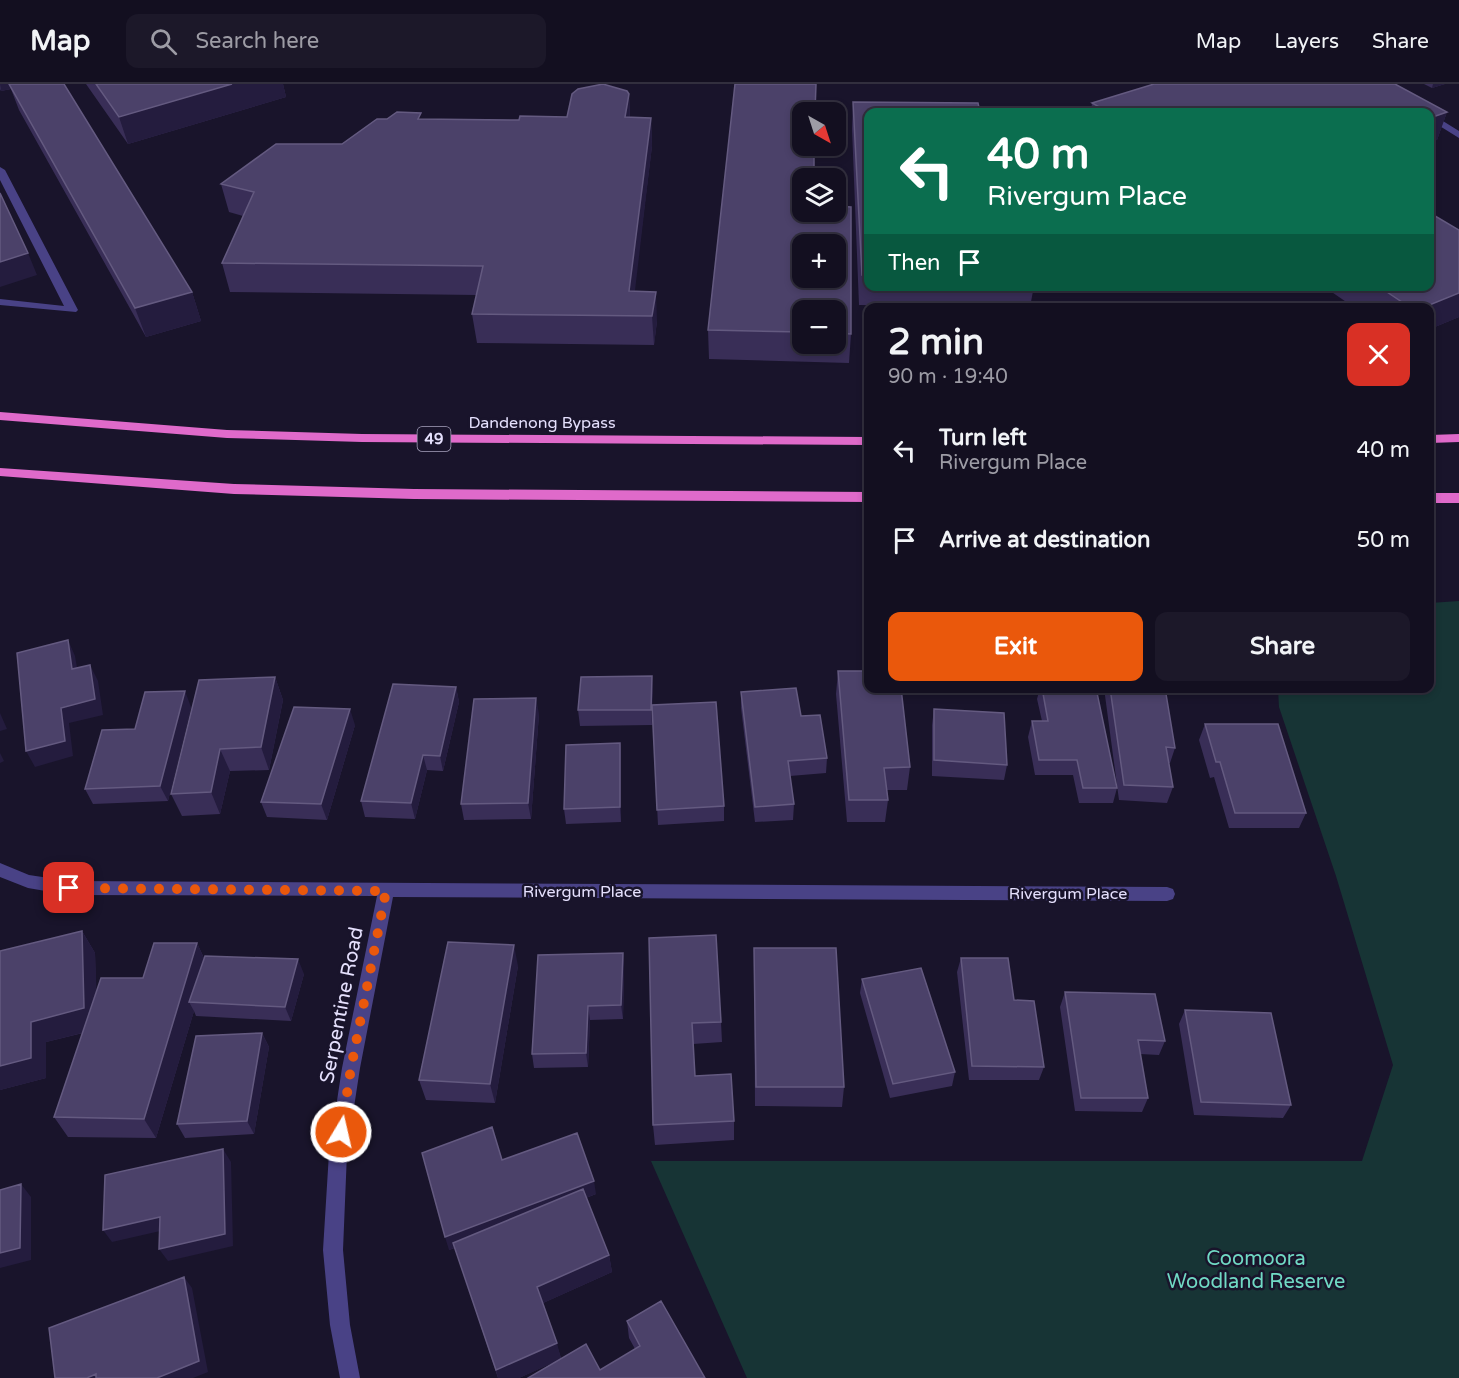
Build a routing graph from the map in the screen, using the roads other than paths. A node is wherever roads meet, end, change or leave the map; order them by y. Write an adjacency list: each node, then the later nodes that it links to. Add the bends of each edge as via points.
1 (1434, 119): 2 (street)
2 (1459, 135)
3 (0, 170): 4 (street)
4 (3, 182): 5 (street, via 72,310)
5 (0, 302)
6 (0, 416): 9 (highway, Dandenong Bypass / 49, via 227,434)
7 (1459, 438): 8 (highway)
8 (1434, 439)
9 (864, 441)
10 (0, 472): 11 (highway, via 318,492)
11 (864, 497)
12 (1434, 498): 13 (highway)
13 (1459, 498)
14 (0, 870): 15 (street, Rivergum Place, via 28,881 69,888)
15 (386, 891): 16 (street, Rivergum Place); 17 (street, Serpentine Road, via 338,1153 333,1251)
16 (1167, 894)
17 (350, 1378)

